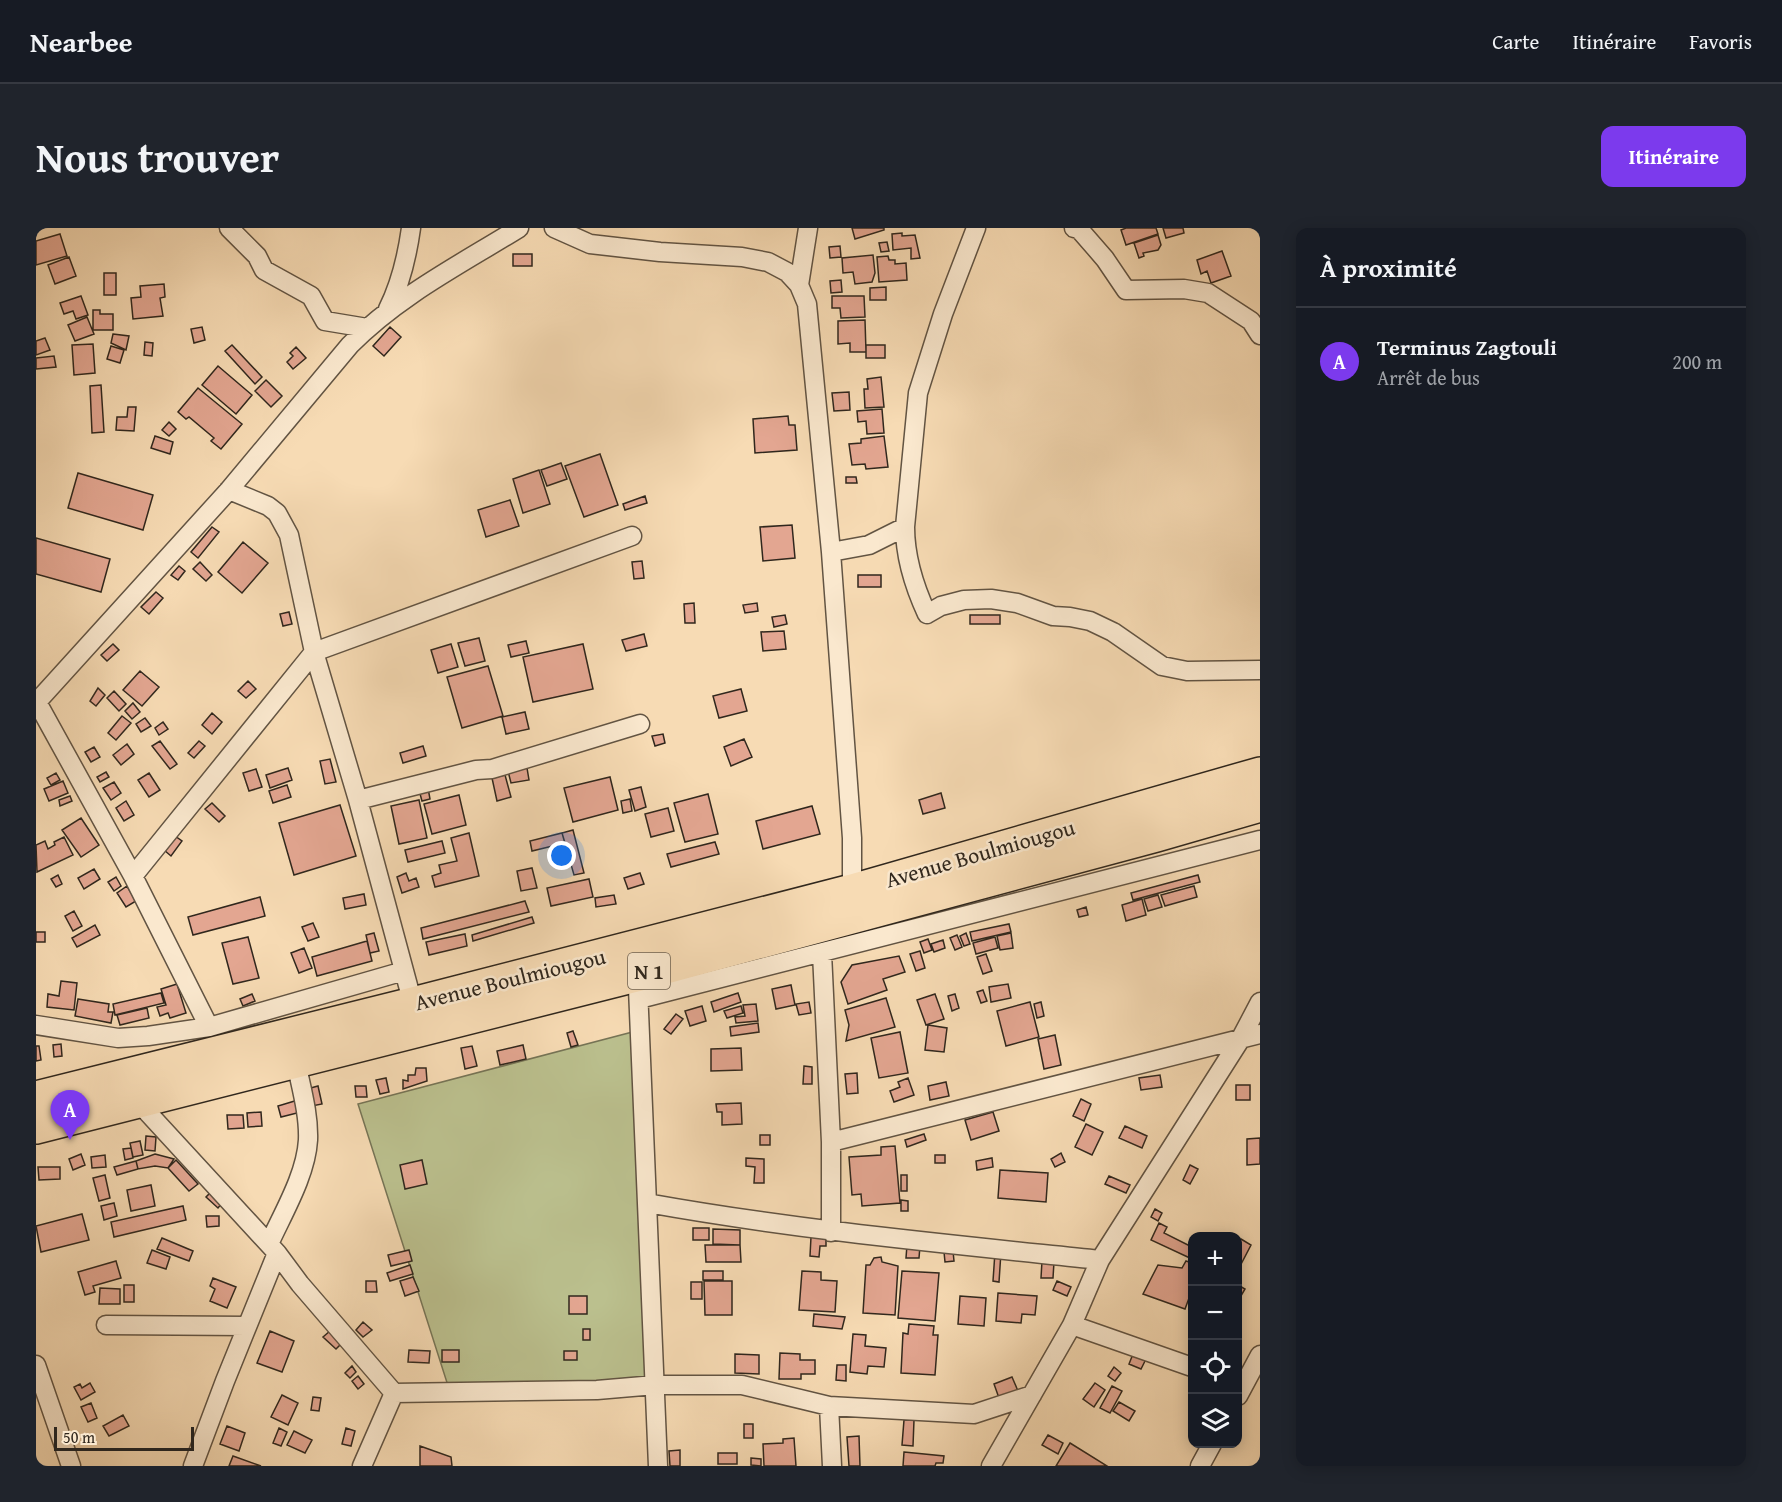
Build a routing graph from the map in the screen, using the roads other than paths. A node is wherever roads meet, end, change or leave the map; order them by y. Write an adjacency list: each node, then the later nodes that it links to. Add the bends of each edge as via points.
1 (229, 228): 10 (street, via 257,256 264,270 311,296 325,321)
2 (411, 228): 9 (street, via 398,289)
3 (519, 228): 9 (street)
4 (554, 228): 8 (street, via 590,244 768,262 787,272)
5 (808, 228): 8 (street)
6 (976, 228): 13 (street, via 918,393)
7 (1074, 228): 11 (street, via 1105,259 1126,290 1184,289 1208,293 1251,321)
8 (799, 285): 15 (street, via 807,304)
9 (387, 312): 10 (street)
10 (367, 328): 12 (street)
11 (1260, 335)
12 (229, 490): 16 (street, via 268,506 284,523); 18 (street)
13 (905, 527): 15 (street, via 869,545); 17 (street, via 914,587 927,614 964,600 1017,603 1053,616 1090,621 1162,666 1187,671)
14 (632, 536): 16 (street)
15 (831, 552): 25 (street, via 852,838)
16 (314, 652): 21 (street); 24 (street)
17 (1260, 670)
18 (36, 702): 24 (street)
19 (640, 724): 21 (street, via 492,769)
20 (1260, 774): 25 (highway, Avenue Boulmiougou / N 1)
21 (358, 800): 27 (street)
22 (1260, 805): 28 (highway, Avenue Boulmiougou / N 1)
23 (1260, 840): 26 (street)
24 (133, 876): 32 (street)
25 (852, 891): 30 (highway, Avenue Boulmiougou / N 1)
26 (822, 953): 28 (street); 39 (street)
27 (404, 971): 30 (street); 32 (street)
28 (638, 987): 35 (highway, Avenue Boulmiougou / N 1); 40 (street)
29 (1260, 1002): 34 (street)
30 (413, 1004): 36 (highway, Avenue Boulmiougou / N 1)
31 (36, 1024): 32 (street, via 118,1038)
32 (209, 1027)
33 (1260, 1034): 34 (street)
34 (1240, 1040): 39 (street); 43 (street)
35 (296, 1062): 37 (highway, Avenue Boulmiougou / N 1); 42 (street, via 308,1141)
36 (36, 1098)
37 (138, 1102): 38 (highway, Avenue Boulmiougou / N 1); 42 (street)
38 (36, 1127)
39 (831, 1142): 41 (street)
40 (647, 1203): 41 (street); 50 (street)
41 (831, 1232): 43 (street)
42 (273, 1249): 46 (street); 52 (street)
43 (1100, 1260): 45 (street)
44 (105, 1325): 46 (street)
45 (1072, 1325): 49 (street); 53 (street)
46 (247, 1326): 57 (street)
47 (1260, 1355): 51 (street)
48 (36, 1365): 56 (street)
49 (1188, 1366)
50 (655, 1385): 52 (street, via 597,1390); 54 (street, via 742,1385); 59 (street)
51 (1245, 1389)
52 (394, 1393): 58 (street)
53 (1032, 1395): 54 (street, via 974,1414); 61 (street)
54 (829, 1406): 60 (street)
55 (1209, 1448): 62 (street)
56 (71, 1466)
57 (193, 1466)
58 (362, 1466)
59 (658, 1466)
60 (832, 1466)
61 (991, 1466)
62 (1200, 1466)

